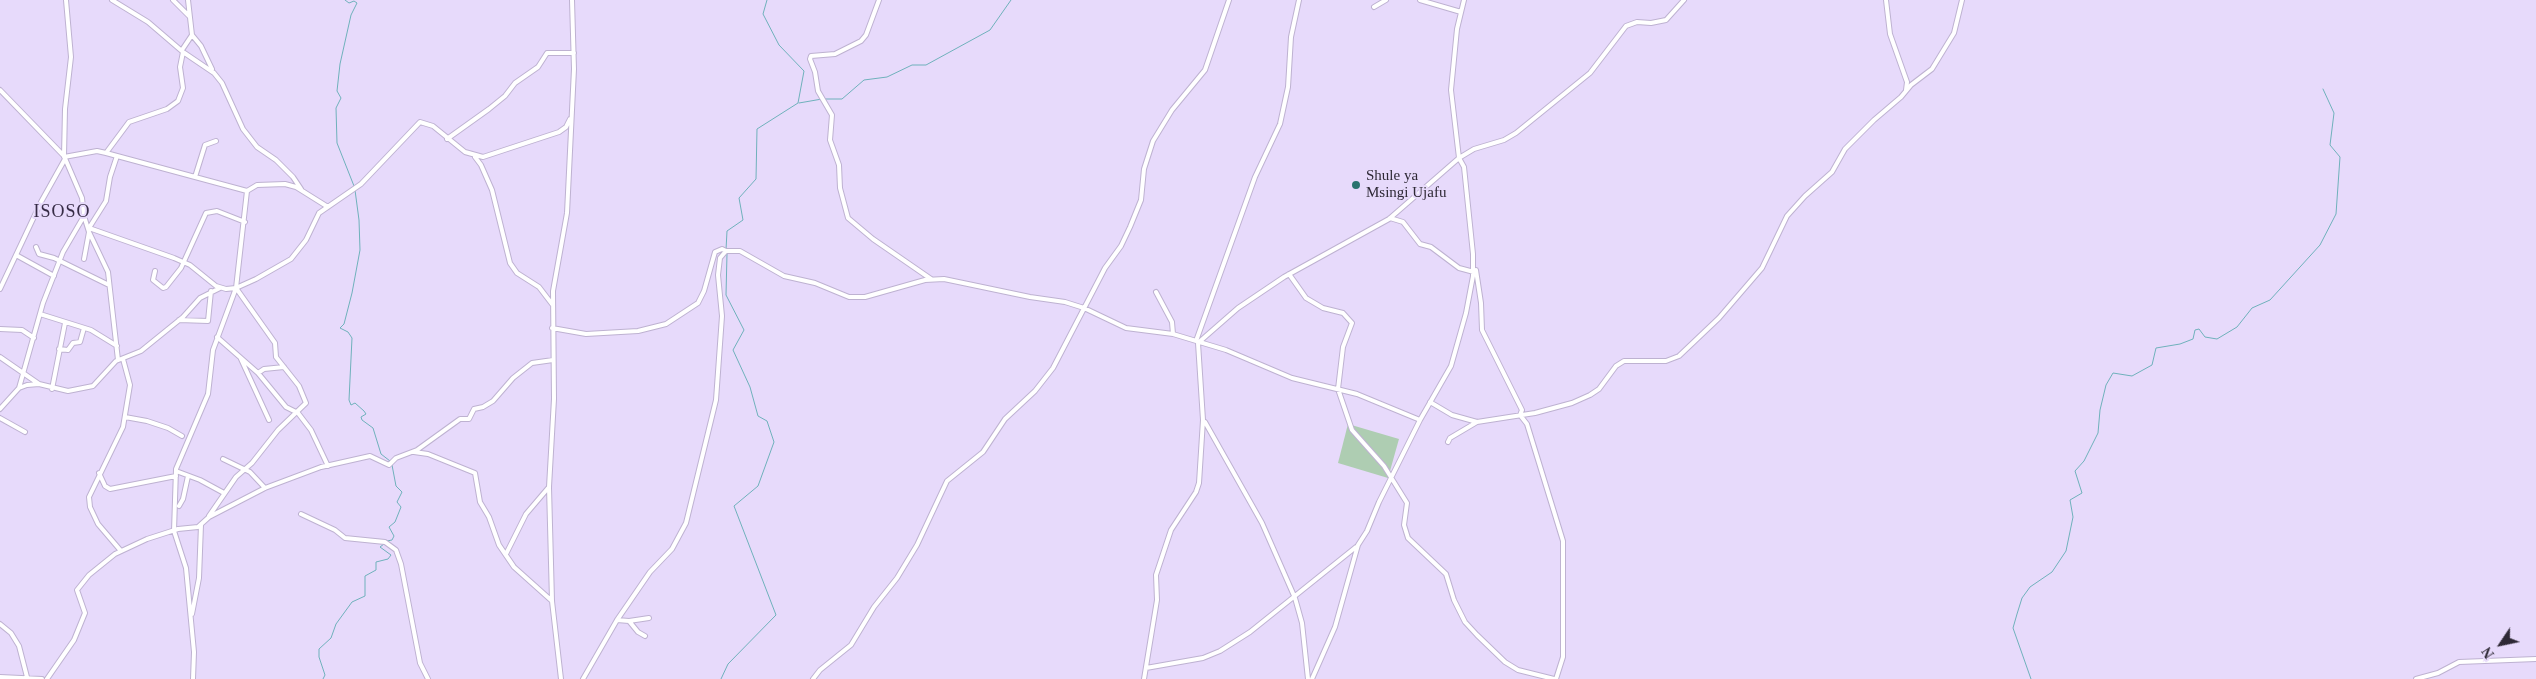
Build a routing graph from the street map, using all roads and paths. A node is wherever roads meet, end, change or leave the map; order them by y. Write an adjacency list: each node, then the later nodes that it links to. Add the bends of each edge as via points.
1 (66, 0): 30 (street, via 71,57)
2 (112, 0): 19 (street, via 148,22)
3 (173, 0): 17 (street)
4 (188, 0): 17 (street)
5 (572, 0): 20 (street)
6 (879, 0): 51 (street, via 861,41 835,54 811,56 810,59 818,91 832,115 830,140 839,165 840,188 848,218)
7 (1229, 0): 59 (street, via 1205,70 1172,110 1153,141 1144,169 1143,192 1134,218)
8 (1299, 0): 69 (street, via 1280,124 1255,177)
9 (1386, 0): 15 (street)
10 (1420, 0): 16 (street)
11 (1464, 0): 16 (street)
12 (1684, 0): 31 (street, via 1666,20 1634,22 1626,26 1590,73 1516,133)
13 (1886, 0): 23 (street, via 1890,34 1907,82)
14 (1961, 1): 23 (street, via 1954,33 1944,51 1932,69)
15 (1374, 7)
16 (1461, 12): 31 (street, via 1452,80)
17 (189, 16): 18 (street)
18 (192, 35): 19 (street); 21 (street)
19 (182, 51): 21 (street); 27 (street, via 183,88 178,101 167,109 129,122)
20 (574, 52): 24 (street); 25 (street, via 547,53 538,67 515,83 489,110)
21 (214, 72): 33 (street, via 243,130 257,147 293,177)
22 (0, 90): 30 (street)
23 (1906, 90): 86 (street, via 1845,150 1832,172 1795,207 1762,268 1719,318 1679,356 1666,361 1624,361 1590,395 1549,410)
24 (570, 117): 28 (street, via 562,130 522,146 483,157); 58 (street, via 566,221)
25 (447, 139): 28 (street); 35 (street, via 425,122 416,124 361,184)
26 (216, 140): 32 (street, via 204,145)
27 (106, 153): 29 (street); 30 (street, via 98,151)
28 (470, 154): 58 (street, via 481,165 492,190 513,269 540,288)
29 (117, 156): 32 (street); 39 (street, via 106,201)
30 (64, 158): 36 (street, via 82,198); 42 (street)
31 (1459, 158): 37 (street); 44 (street, via 1464,168)
32 (195, 177): 34 (street)
33 (300, 189): 34 (street, via 269,183); 35 (street)
34 (247, 191): 38 (street)
35 (328, 207): 54 (street, via 315,218 306,240 290,259)
36 (84, 216): 39 (street); 45 (street)
37 (1390, 218): 48 (street, via 1403,222 1420,244 1430,246 1458,268); 49 (street)
38 (245, 222): 46 (street, via 217,211 206,213); 54 (street)
39 (89, 230): 43 (street); 46 (street); 52 (street, via 108,272)
40 (36, 247): 45 (street, via 39,254)
41 (726, 251): 51 (street, via 740,251 784,276 815,283 849,297 865,297); 64 (street, via 722,248 715,252 698,303 666,324 638,331 586,334); 120 (street, via 720,258 718,275 722,316 716,400 690,512 676,543 650,572)
42 (16, 255): 50 (street); 55 (street)
43 (84, 259)
44 (1473, 261): 48 (street); 86 (street, via 1482,303 1483,333 1522,410)
45 (59, 262): 50 (street); 52 (street)
46 (182, 262): 47 (street, via 166,287 153,280); 53 (street)
47 (155, 271)
48 (1474, 272): 83 (street, via 1454,359)
49 (1289, 274): 69 (street, via 1238,308); 82 (street, via 1304,296 1323,308 1344,314 1352,323 1343,347)
50 (54, 276): 60 (street)
51 (932, 279): 59 (street, via 955,280)
52 (109, 285): 70 (street)
53 (220, 288): 54 (street); 56 (street)
54 (236, 288): 67 (street); 76 (street, via 275,343 276,357)
55 (0, 289)
56 (211, 291): 61 (street, via 195,302); 61 (street, via 208,321)
57 (1156, 292): 66 (street, via 1172,322)
58 (552, 304): 64 (street)
59 (1084, 308): 66 (street, via 1126,328); 134 (street, via 1053,368 1039,387 1006,419 983,452 947,482 915,549 851,645)
60 (40, 314): 62 (street); 68 (street)
61 (179, 320): 74 (street, via 141,351)
62 (65, 323): 63 (street); 71 (street)
63 (84, 328): 70 (street); 71 (street, via 80,342 73,343 68,350)
64 (552, 328): 75 (street)
65 (0, 329): 68 (street, via 22,330)
66 (1173, 334): 69 (street)
67 (217, 337): 73 (street); 100 (street, via 208,394)
68 (34, 338): 77 (street)
69 (1197, 342): 82 (street, via 1233,352 1292,378); 90 (street)
70 (117, 346): 74 (street)
71 (59, 349): 81 (street)
72 (0, 357): 77 (street)
73 (240, 357): 78 (street); 89 (street)
74 (120, 360): 81 (street, via 88,389); 87 (street, via 130,385)
75 (553, 360): 96 (street, via 532,363 493,400 474,409 469,419 460,419); 105 (street)
76 (284, 367): 78 (street, via 264,369); 85 (street, via 306,399)
77 (23, 373): 79 (street); 80 (street)
78 (258, 373): 85 (street, via 286,407)
79 (39, 384): 80 (street); 81 (street)
80 (19, 388): 84 (street)
81 (52, 389)
82 (1338, 389): 91 (street, via 1375,400); 104 (street, via 1352,430 1384,466)
83 (1430, 402): 91 (street); 92 (street, via 1452,415)
84 (0, 409)
85 (298, 413): 98 (street, via 311,430); 99 (street, via 278,430)
86 (1520, 415): 92 (street); 138 (street, via 1528,426 1564,547 1561,586 1563,657)
87 (126, 417): 94 (street, via 147,420); 101 (street, via 116,446)
88 (0, 418): 93 (street)
89 (269, 420)
90 (1204, 420): 116 (street, via 1262,523); 125 (street, via 1198,488 1171,530 1156,575 1157,600)
91 (1420, 420): 104 (street)
92 (1477, 422): 95 (street)
93 (25, 432)
94 (182, 436)
95 (1448, 442)
96 (412, 452): 98 (street, via 387,465 370,456); 115 (street, via 428,454 474,473 480,502)
97 (223, 459): 99 (street)
98 (328, 466): 106 (street)
99 (244, 469): 106 (street); 107 (street)
100 (176, 471): 102 (street); 103 (street)
101 (99, 473): 102 (street, via 110,489); 114 (street, via 89,497 90,508 98,524)
102 (176, 476): 112 (street)
103 (188, 476): 107 (street); 108 (street)
104 (1390, 479): 113 (street); 138 (street, via 1407,505 1404,525 1407,535 1446,574 1454,600 1470,628 1505,662 1518,670)
105 (549, 487): 115 (street, via 526,514); 117 (street)
106 (265, 488): 110 (street)
107 (224, 493): 110 (street)
108 (179, 506)
109 (301, 514): 131 (street, via 336,530 345,538 385,542 396,550 420,663)
110 (209, 517): 111 (street)
111 (200, 525): 112 (street); 119 (street, via 199,578)
112 (174, 532): 114 (street, via 141,541); 119 (street, via 186,568)
113 (1358, 545): 116 (street); 137 (street, via 1335,627)
114 (121, 551): 129 (street, via 89,574 77,590 85,612 76,637)
115 (506, 554): 117 (street, via 514,567)
116 (1295, 598): 125 (street, via 1250,632 1213,654 1192,661); 136 (street, via 1303,630)
117 (552, 601): 132 (street)
118 (649, 618): 121 (street)
119 (191, 619): 130 (street)
120 (617, 620): 121 (street); 133 (street)
121 (629, 621): 123 (street)
122 (0, 624): 127 (street, via 19,646)
123 (645, 636)
124 (2536, 659): 139 (street, via 2459,662 2438,673)
125 (1146, 668): 135 (street)
126 (0, 677): 127 (street)
127 (27, 677): 128 (street)
128 (42, 679)
129 (47, 679)
130 (193, 679)
131 (428, 679)
132 (561, 679)
133 (582, 679)
134 (813, 679)
135 (1144, 679)
136 (1308, 679)
137 (1312, 679)
138 (1555, 679)
139 (2416, 679)

